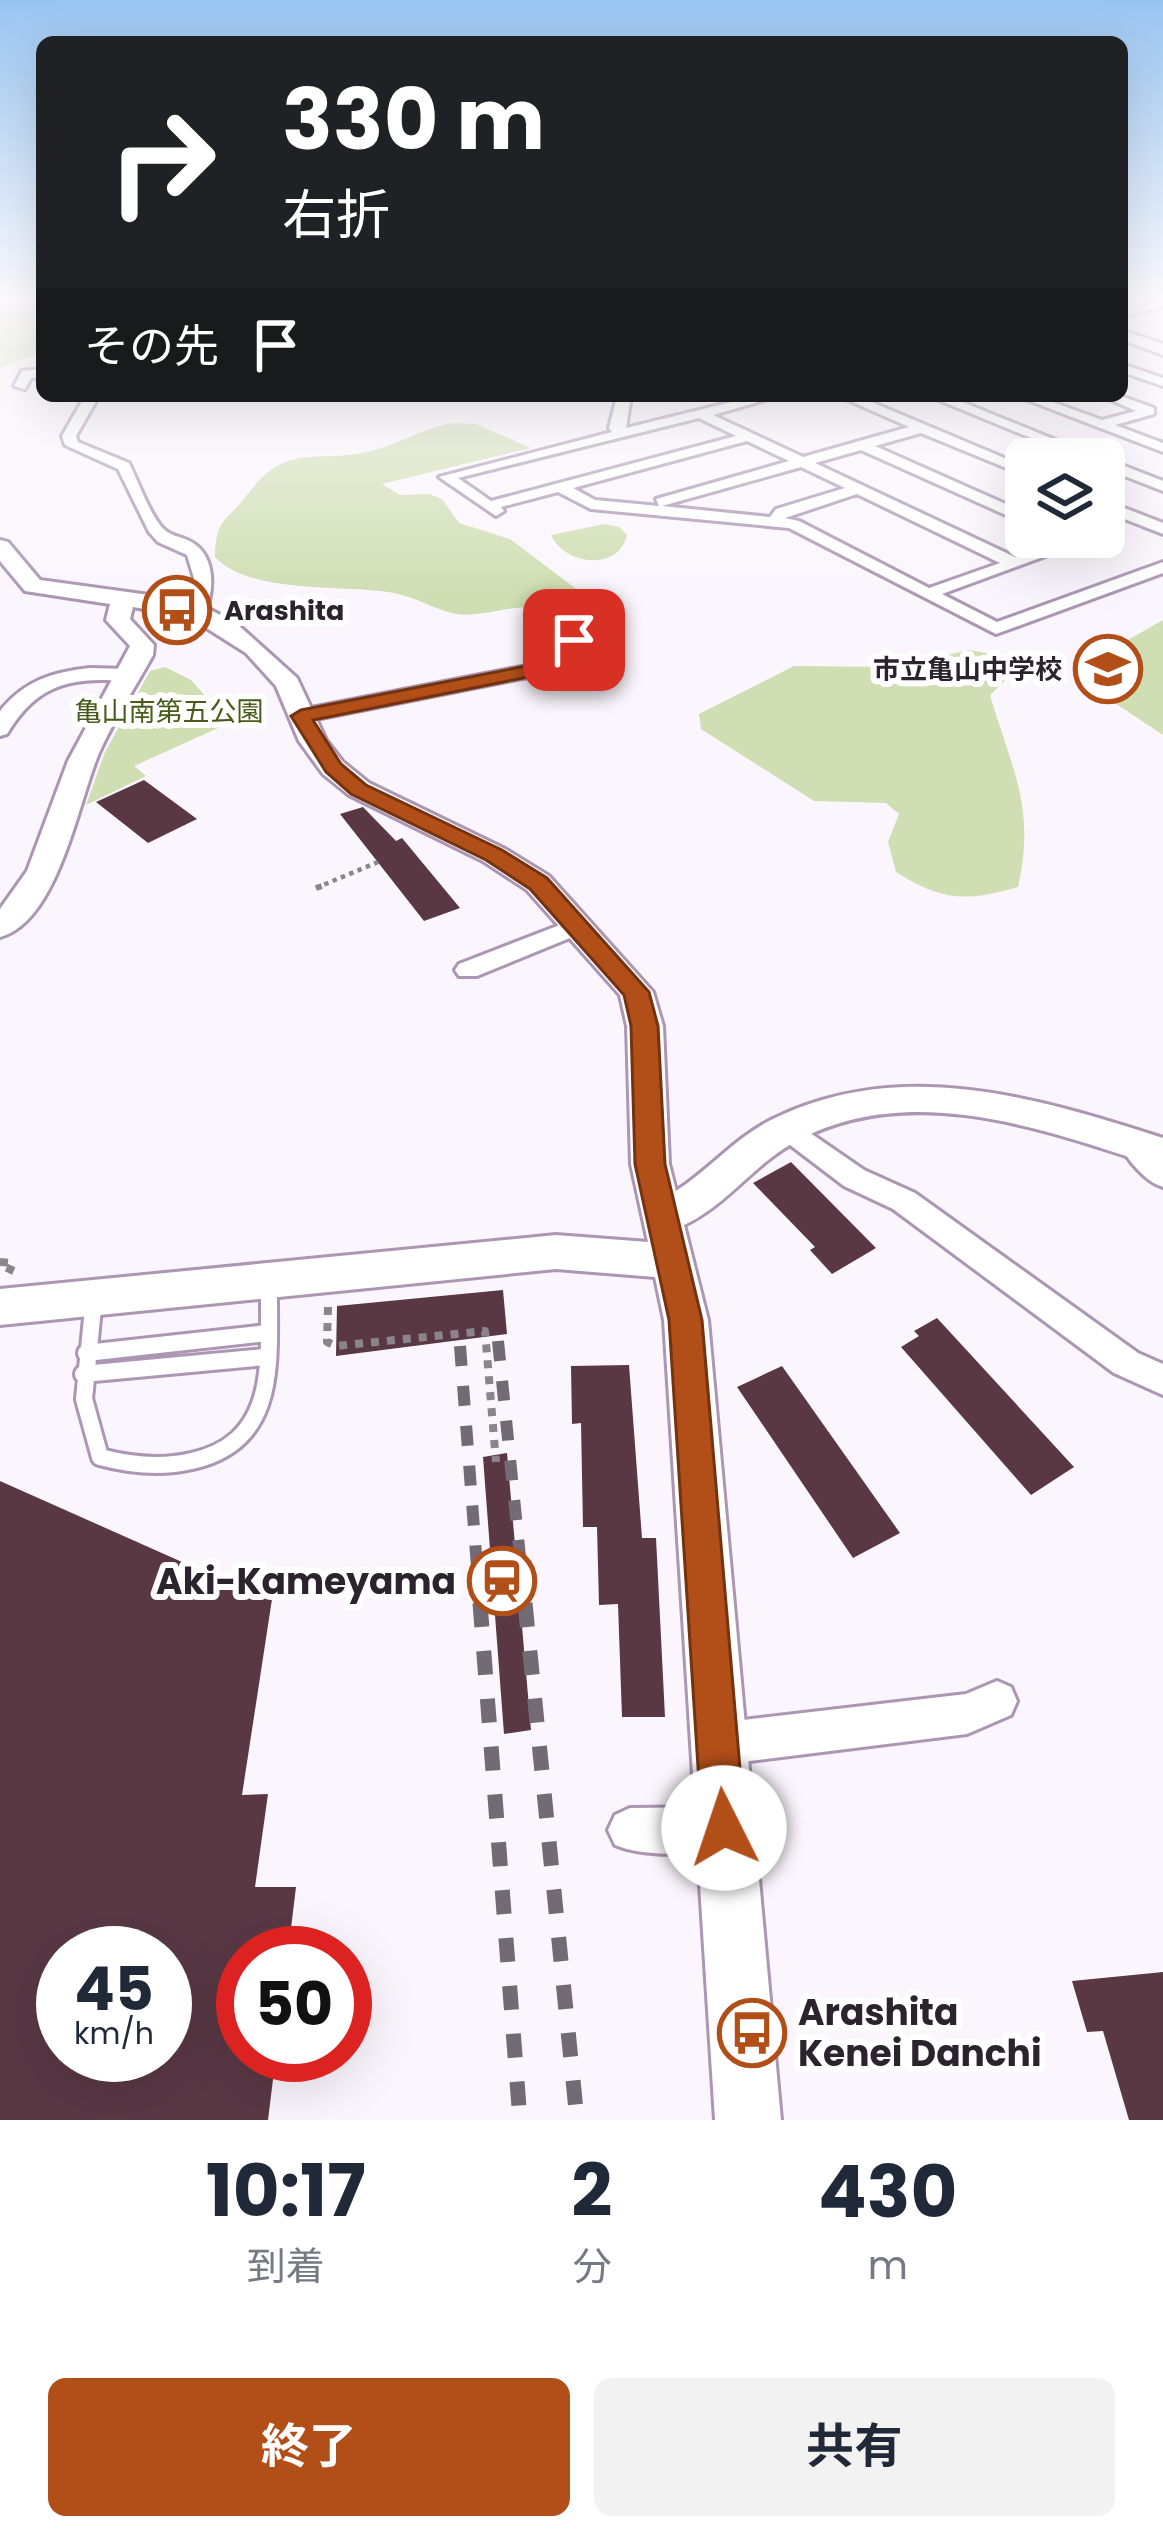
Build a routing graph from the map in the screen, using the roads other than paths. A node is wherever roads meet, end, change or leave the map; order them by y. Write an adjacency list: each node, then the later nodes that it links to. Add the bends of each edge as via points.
1 (89, 402): 38 (street, via 69,436 72,445 124,466 162,537 197,558 204,589)
2 (622, 402): 13 (street, via 616,428)
3 (748, 402): 10 (street)
4 (860, 402): 9 (street)
5 (888, 402): 9 (street)
6 (950, 402): 15 (street)
7 (1040, 402): 11 (street)
8 (1125, 402): 11 (street, via 1149,411)
9 (871, 407): 12 (street)
10 (701, 414): 13 (street); 14 (street)
11 (1101, 425): 17 (street)
12 (922, 428): 16 (street); 19 (street)
13 (624, 433): 22 (street, via 446,478 492,508)
14 (747, 437): 18 (street); 22 (street)
15 (1042, 438)
16 (862, 445): 18 (street); 25 (street)
17 (1163, 448)
18 (801, 462): 23 (street); 24 (street)
19 (1005, 463)
20 (1125, 471): 21 (street)
21 (1163, 486)
22 (560, 487): 24 (street, via 591,504)
23 (858, 489): 28 (street); 34 (street)
24 (656, 509): 28 (street)
25 (1005, 510)
26 (1163, 511): 29 (street)
27 (1125, 514): 29 (street)
28 (776, 519): 36 (street)
29 (1140, 520): 30 (street); 31 (street)
30 (1125, 525)
31 (1163, 530)
32 (0, 547): 37 (main road, via 33,586)
33 (1027, 558): 34 (street)
34 (1014, 563): 36 (street)
35 (1163, 567): 36 (street, via 996,629)
36 (927, 594)
37 (123, 600): 38 (main road); 40 (main road, via 118,620 142,645)
38 (197, 612): 41 (main road, via 273,665)
39 (615, 627): 41 (street, via 567,645 572,661)
40 (129, 675): 42 (street, via 83,674 35,686 18,697); 44 (main road, via 80,766 41,877)
41 (301, 716): 43 (main road, via 333,768 359,789 494,855 538,884)
42 (0, 730)
43 (578, 926): 45 (street); 49 (main road, via 636,992)
44 (0, 927)
45 (468, 970)
46 (787, 1128): 47 (main road, via 883,1098 933,1097); 49 (main road, via 753,1149); 57 (street, via 854,1178 904,1201 1126,1364)
47 (1147, 1148): 48 (street, via 1148,1166)
48 (1163, 1176)
49 (664, 1239): 50 (main road); 59 (main road, via 686,1320)
50 (269, 1280): 51 (main road); 53 (lane)
51 (94, 1298): 52 (main road); 54 (lane)
52 (0, 1307)
53 (267, 1333): 54 (lane); 55 (lane)
54 (86, 1353): 56 (lane)
55 (265, 1357): 56 (lane); 56 (lane, via 262,1406 245,1439 225,1455 158,1465 100,1457 89,1438)
56 (83, 1374)
57 (1163, 1380)
58 (997, 1700): 59 (street, via 968,1714)
59 (717, 1744): 60 (main road)
60 (724, 1828): 61 (street); 62 (main road)
61 (630, 1830)
62 (748, 2120)

